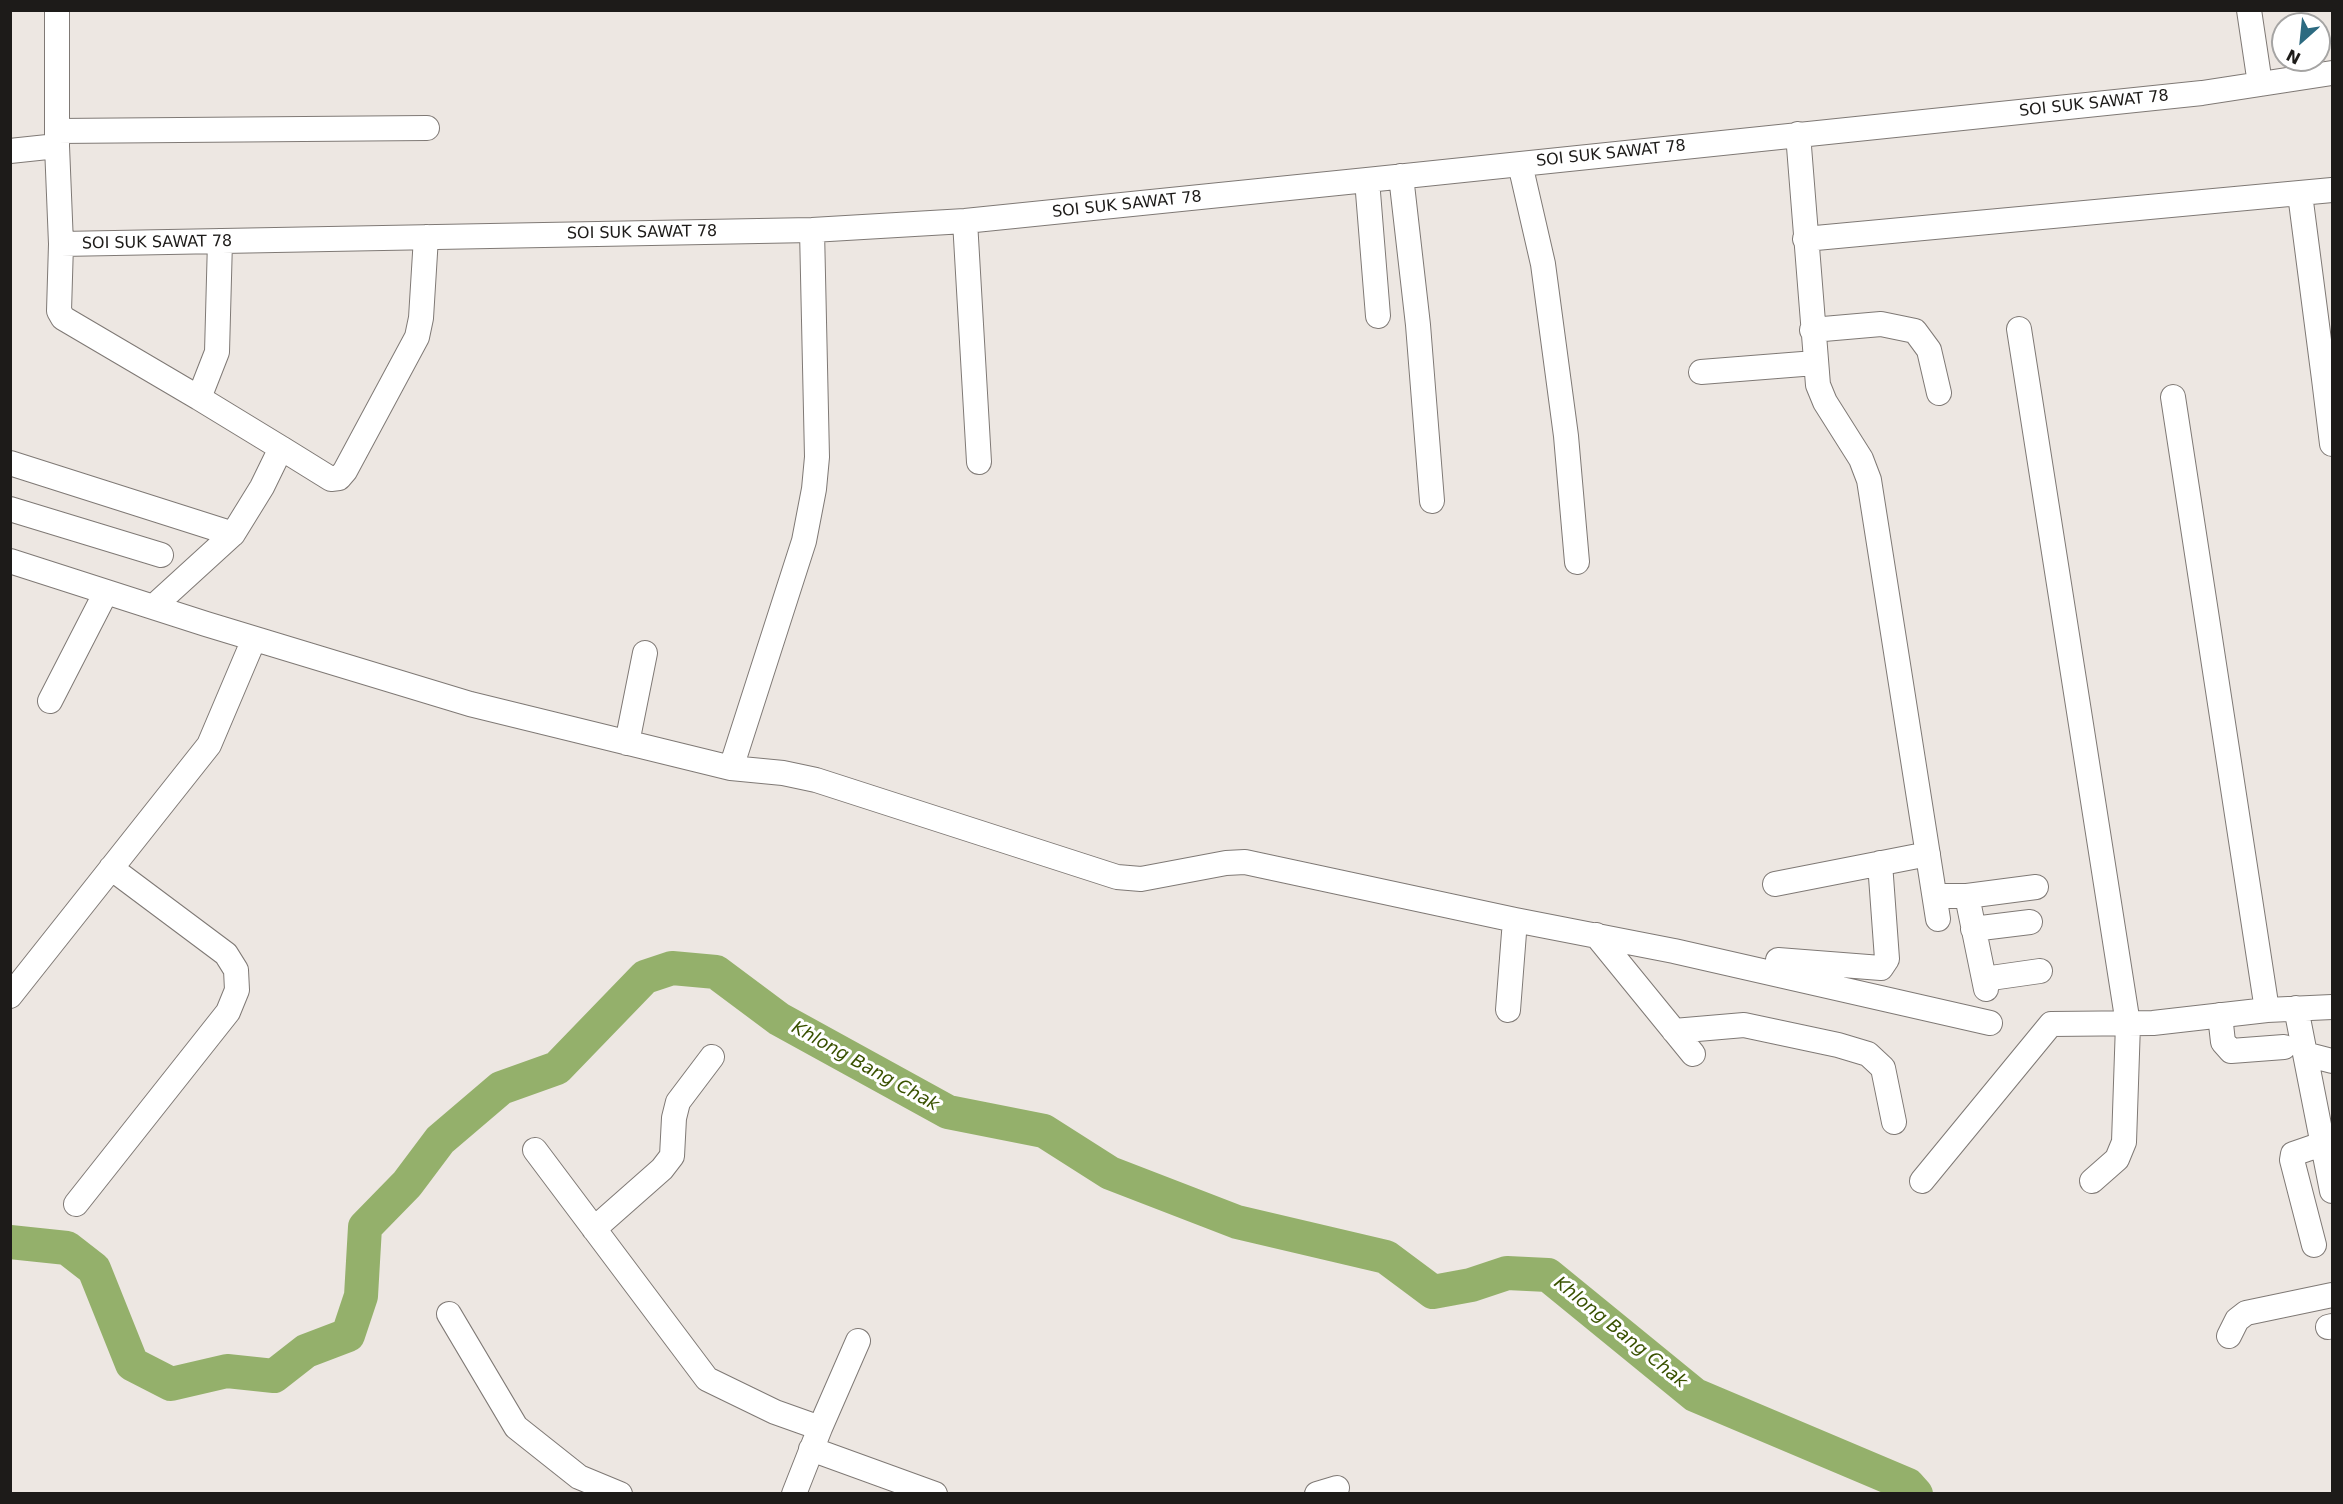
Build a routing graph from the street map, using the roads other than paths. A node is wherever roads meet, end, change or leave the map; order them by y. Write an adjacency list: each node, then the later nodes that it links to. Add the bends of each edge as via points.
1 (57, 10): 7 (street, SOI SUK SAWAT 78)
2 (2249, 10): 4 (street)
3 (2332, 73): 4 (street, SOI SUK SAWAT 78)
4 (2260, 84): 6 (street, SOI SUK SAWAT 78)
5 (427, 128): 7 (street)
6 (1798, 134): 9 (street, SOI SUK SAWAT 78); 17 (street)
7 (57, 139): 8 (street); 19 (street, SOI SUK SAWAT 78)
8 (10, 151)
9 (1520, 164): 10 (street, SOI SUK SAWAT 78); 38 (street, via 1544,264)
10 (1401, 176): 11 (street, SOI SUK SAWAT 78); 33 (street)
11 (1367, 180): 14 (street, SOI SUK SAWAT 78); 20 (street)
12 (2332, 190): 13 (street)
13 (2300, 194): 17 (street); 25 (street)
14 (965, 221): 15 (street, SOI SUK SAWAT 78); 31 (street)
15 (812, 230): 16 (street, SOI SUK SAWAT 78); 45 (street, via 817,457 814,489 804,541)
16 (426, 237): 18 (street, SOI SUK SAWAT 78); 30 (street, via 417,337 345,471 339,478 331,479)
17 (1805, 239): 22 (street)
18 (219, 242): 19 (street, SOI SUK SAWAT 78); 28 (street, via 217,352)
19 (61, 244): 28 (street, via 59,311 63,318)
20 (1378, 316)
21 (2019, 329): 65 (street)
22 (1812, 330): 23 (street); 26 (street, via 1881,324 1915,331 1929,350)
23 (1815, 363): 24 (street); 46 (street, via 1825,402 1861,459 1869,480)
24 (1701, 372)
25 (2328, 378): 29 (street)
26 (1939, 393)
27 (2173, 397): 62 (street)
28 (199, 398): 30 (street)
29 (2332, 444)
30 (281, 448): 35 (street)
31 (979, 462)
32 (10, 463): 35 (street)
33 (1432, 501)
34 (10, 509): 36 (street)
35 (233, 534): 40 (street)
36 (161, 555)
37 (10, 561): 39 (street)
38 (1577, 562)
39 (106, 592): 40 (street); 43 (street)
40 (153, 607): 41 (street)
41 (254, 639): 44 (street, via 470,704); 48 (street, via 209,745)
42 (645, 653): 44 (street)
43 (50, 701)
44 (627, 743): 45 (street)
45 (731, 768): 52 (street, via 816,780 1117,877 1141,879 1245,862)
46 (1928, 854): 47 (street); 51 (street, via 1937,908)
47 (1880, 863): 49 (street); 56 (street, via 1887,959 1881,968)
48 (111, 868): 58 (street); 77 (street, via 226,954 236,970 237,990 228,1011)
49 (1775, 884)
50 (2036, 887): 51 (street)
51 (1967, 896): 54 (street)
52 (1515, 920): 55 (street); 61 (street)
53 (2030, 922): 54 (street)
54 (1973, 929): 57 (street, via 1985,984)
55 (1596, 935): 64 (street); 66 (street)
56 (1778, 960)
57 (2040, 971)
58 (10, 996)
59 (2332, 1007): 60 (street)
60 (2296, 1008): 62 (street); 67 (street)
61 (1508, 1010)
62 (2267, 1010): 63 (street)
63 (2220, 1016): 65 (street); 67 (street, via 2223,1042 2231,1051)
64 (1990, 1023)
65 (2128, 1024): 74 (street, via 2051,1024); 75 (street, via 2126,1122 2121,1152)
66 (1674, 1031): 68 (street); 71 (street, via 1744,1024 1868,1054 1884,1068)
67 (2294, 1050): 70 (street); 72 (street)
68 (1693, 1054)
69 (712, 1057): 78 (street, via 678,1102 672,1156)
70 (2332, 1061)
71 (1894, 1122)
72 (2322, 1144): 76 (street); 79 (street, via 2293,1154 2292,1160)
73 (535, 1150): 78 (street)
74 (1922, 1181)
75 (2092, 1181)
76 (2332, 1191)
77 (76, 1204)
78 (594, 1229): 84 (street, via 707,1379 775,1412)
79 (2314, 1245)
80 (2332, 1295): 82 (street, via 2246,1313 2237,1320)
81 (449, 1314): 85 (street, via 516,1427 579,1477)
82 (2229, 1336)
83 (858, 1341): 84 (street)
84 (816, 1438): 86 (street); 87 (street)
85 (620, 1494)
86 (794, 1494)
87 (935, 1494)

